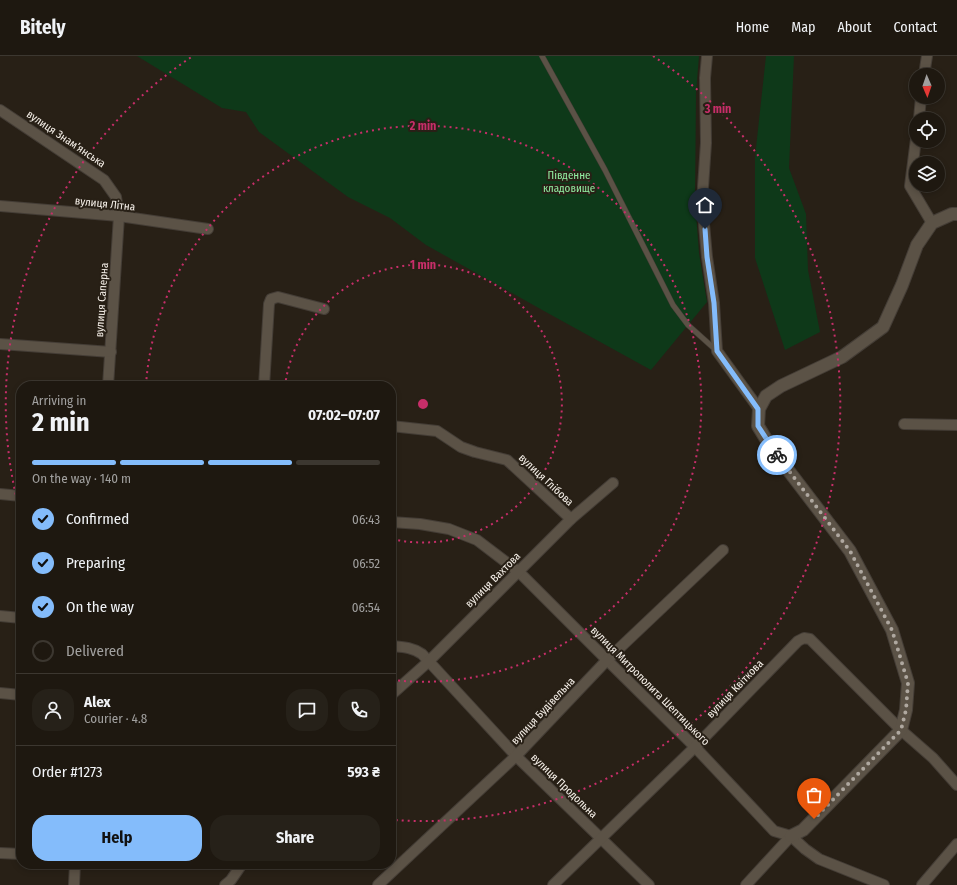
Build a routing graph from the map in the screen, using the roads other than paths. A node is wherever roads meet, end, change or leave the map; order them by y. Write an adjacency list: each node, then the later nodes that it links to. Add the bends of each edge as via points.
1 (542, 56): 14 (lane, via 605,170 673,305 688,325)
2 (707, 56): 14 (street, via 702,202)
3 (927, 56): 4 (street)
4 (925, 68)
5 (0, 110): 9 (street, вулиця Знам’янська, via 104,180 116,197)
6 (915, 148): 10 (street, via 910,186)
7 (0, 206): 9 (street, вулиця Літна)
8 (957, 214): 10 (street)
9 (119, 216): 11 (street, вулиця Літна); 15 (street, вулиця Саперна)
10 (932, 223): 18 (street, via 917,245 883,327 842,357 781,386 766,396)
11 (208, 229)
12 (324, 309): 17 (street, via 278,297 271,299)
13 (0, 344): 15 (street)
14 (717, 351): 18 (street)
15 (111, 352): 16 (street, вулиця Саперна)
16 (108, 381)
17 (264, 381)
18 (758, 409): 37 (street, via 758,426 772,449 850,551 892,630 908,683)
19 (904, 424): 20 (street)
20 (957, 425)
21 (396, 427): 25 (street, вулиця Глібова, via 437,432 461,447 507,460)
22 (613, 483): 25 (street, вулиця Вахтова)
23 (0, 494): 24 (street)
24 (16, 496)
25 (571, 520): 28 (street, вулиця Вахтова)
26 (396, 522): 28 (street, вулиця Митрополита Шептицького, via 449,529 477,540)
27 (723, 550): 32 (street, вулиця Будівельна)
28 (519, 572): 32 (street, вулиця Митрополита Шептицького); 33 (street, вулиця Вахтова)
29 (0, 616): 30 (street)
30 (16, 618)
31 (396, 647): 33 (street, вулиця Продольна, via 416,650)
32 (607, 660): 38 (street, вулиця Митрополита Шептицького); 39 (street, вулиця Будівельна)
33 (428, 662): 34 (street, вулиця Вахтова); 39 (street, вулиця Продольна)
34 (396, 691)
35 (0, 693): 36 (street)
36 (16, 695)
37 (901, 730): 38 (street, вулиця Квіткова, via 810,639 804,638 798,641); 40 (street, via 933,758); 41 (street, via 803,830)
38 (695, 747): 41 (street, вулиця Митрополита Шептицького, via 774,831); 42 (street, вулиця Квіткова)
39 (516, 756): 42 (street, вулиця Продольна); 46 (street, вулиця Будівельна)
40 (957, 785)
41 (791, 836): 55 (street); 56 (street, вулиця Митрополита Шептицького, via 819,859)
42 (601, 839): 53 (street, вулиця Квіткова); 54 (street, вулиця Продольна)
43 (957, 844): 57 (street)
44 (0, 853): 45 (street)
45 (16, 854)
46 (396, 868)
47 (75, 869): 50 (street)
48 (239, 869): 51 (street)
49 (395, 869): 52 (street, вулиця Будівельна)
50 (74, 885)
51 (225, 885)
52 (378, 885)
53 (553, 885)
54 (649, 885)
55 (746, 885)
56 (884, 885)
57 (922, 885)

